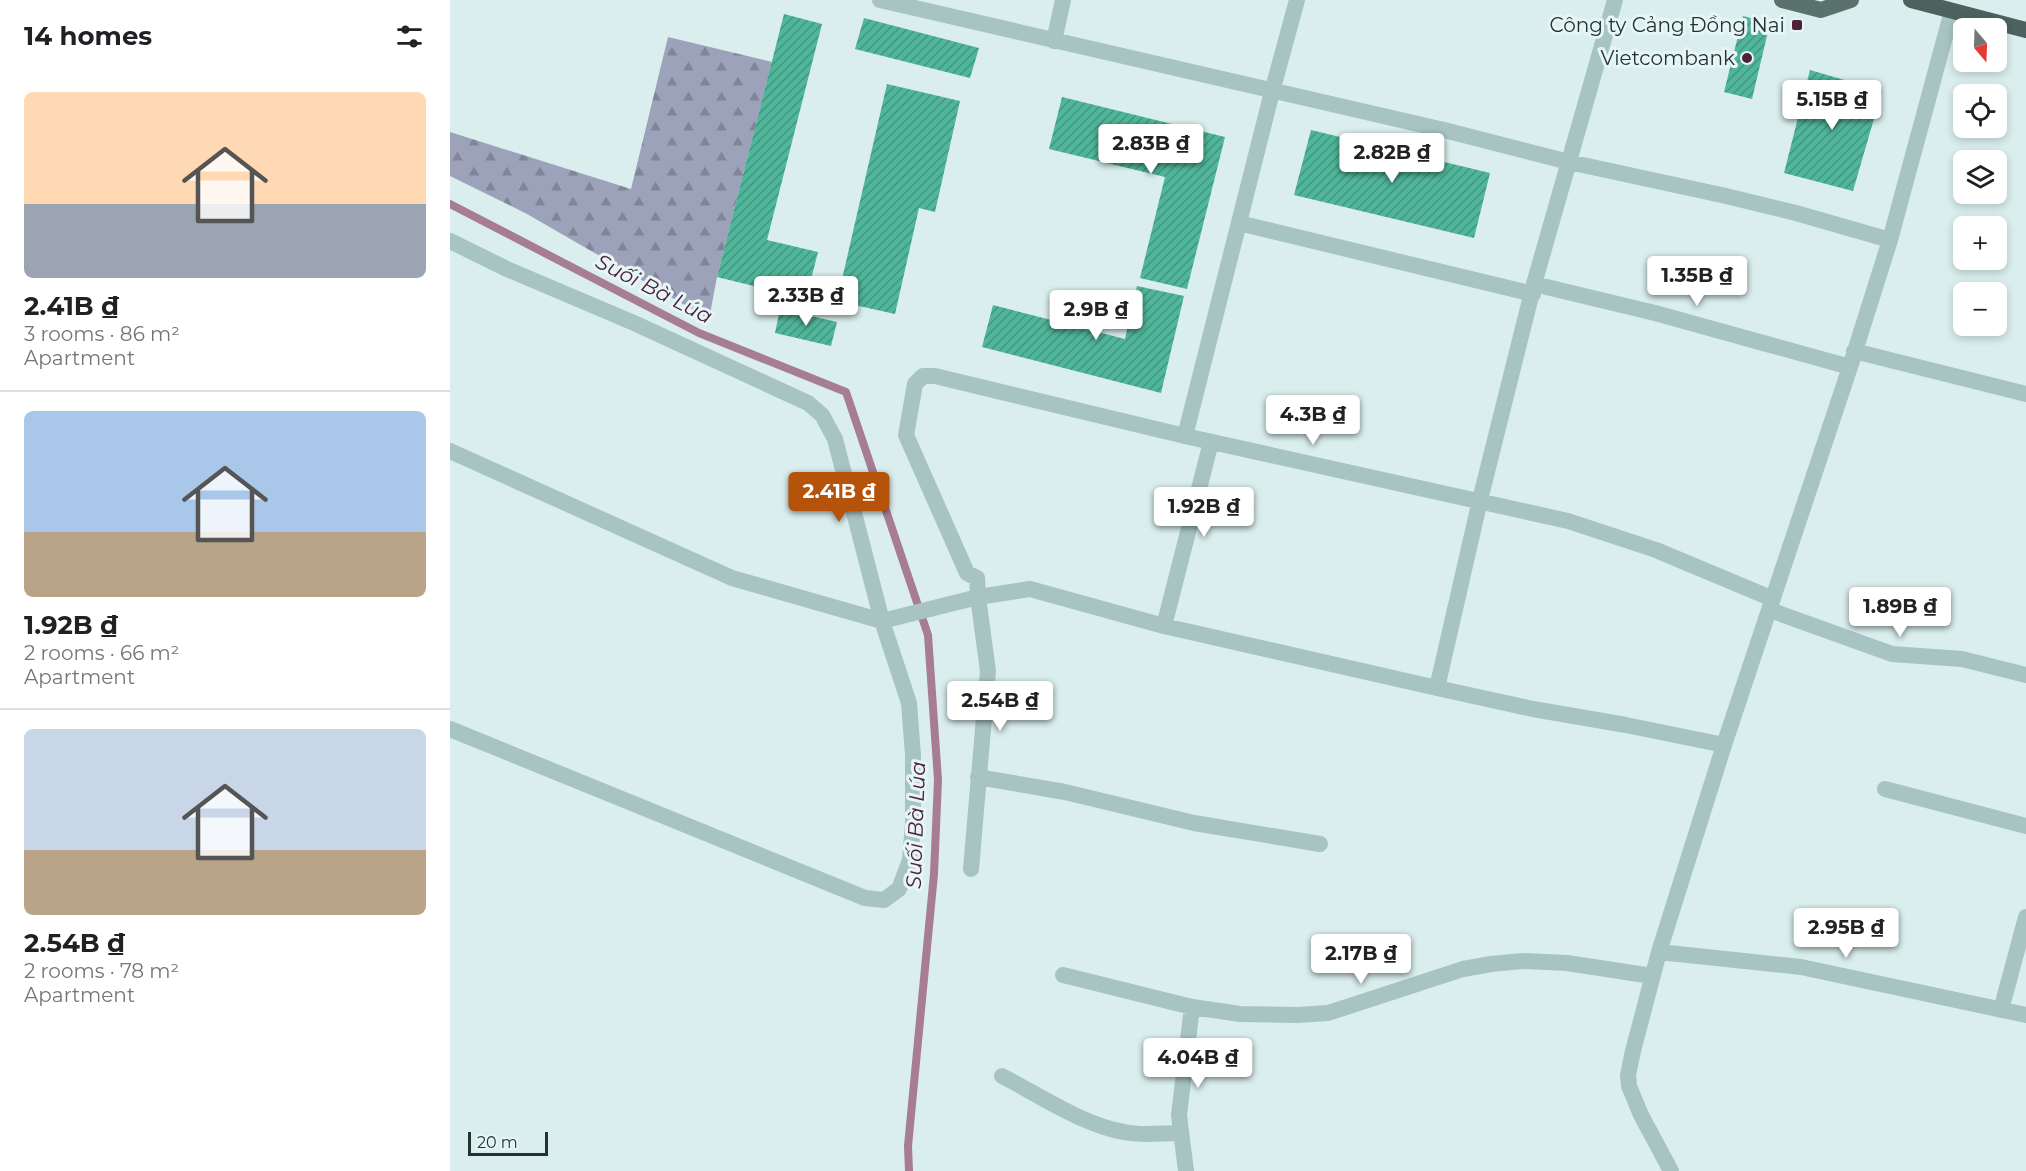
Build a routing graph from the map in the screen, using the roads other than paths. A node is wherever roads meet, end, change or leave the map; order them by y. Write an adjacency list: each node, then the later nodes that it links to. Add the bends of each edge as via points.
1 (880, 0): 10 (street)
2 (1063, 0): 10 (street)
3 (1297, 0): 11 (street)
4 (1615, 0): 12 (street)
5 (1782, 0): 6 (main road, via 1821,10)
6 (1851, 0)
7 (1911, 0): 8 (highway)
8 (1952, 11): 9 (highway); 14 (street)
9 (2026, 30)
10 (1054, 41): 11 (street)
11 (1272, 92): 12 (street); 13 (street)
12 (1569, 162): 14 (street, via 1784,210); 16 (street)
13 (1239, 223): 16 (street); 19 (street)
14 (1890, 240): 17 (street)
15 (450, 241): 25 (street, via 808,403 822,415 835,439)
16 (1534, 289): 17 (street); 22 (street)
17 (1852, 359): 18 (street); 24 (street)
18 (2026, 394)
19 (1185, 436): 20 (street); 23 (street, via 978,385 923,376 915,384 906,435 967,573 977,578)
20 (1211, 442): 22 (street); 26 (street)
21 (450, 451): 25 (street, via 732,578)
22 (1480, 500): 24 (street, via 1568,521 1656,550); 28 (street)
23 (978, 597): 25 (street); 26 (street, via 1030,589); 31 (street, via 988,671)
24 (1772, 604): 27 (street, via 1892,654 1962,659); 30 (street)
25 (882, 621): 29 (street, via 909,703 913,767 910,860 900,889 884,900 865,898)
26 (1164, 626): 28 (street)
27 (2026, 675)
28 (1437, 688): 30 (street)
29 (450, 729)
30 (1724, 745): 37 (street)
31 (978, 777): 34 (street, via 1065,792 1194,823); 35 (street)
32 (1885, 789): 33 (street)
33 (2026, 826)
34 (1320, 844)
35 (971, 869)
36 (2026, 917): 41 (street)
37 (1659, 952): 39 (street); 41 (street, via 1801,967)
38 (1063, 975): 40 (street)
39 (1652, 976): 40 (street, via 1567,963 1522,961 1463,969 1328,1013 1240,1014); 46 (street, via 1628,1075 1629,1086)
40 (1192, 1007): 44 (street)
41 (2001, 1010): 42 (street)
42 (2026, 1015)
43 (1002, 1076): 44 (street, via 1103,1128 1126,1133)
44 (1179, 1133): 45 (street)
45 (1186, 1171)
46 (1671, 1171)

